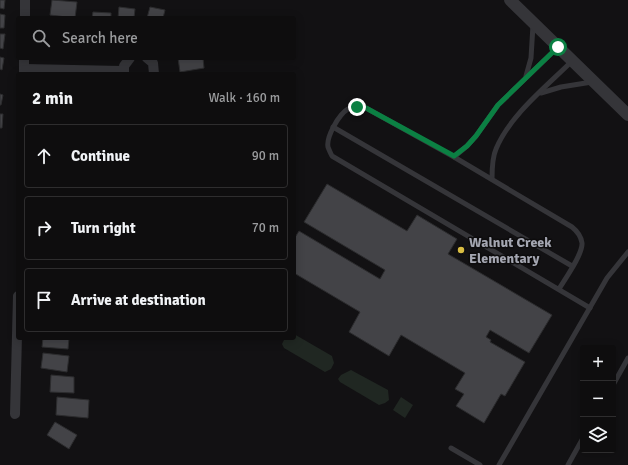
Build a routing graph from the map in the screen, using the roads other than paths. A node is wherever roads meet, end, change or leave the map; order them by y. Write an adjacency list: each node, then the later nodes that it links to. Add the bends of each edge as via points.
1 (26, 0): 3 (street)
2 (510, 0): 4 (street)
3 (25, 16)
4 (532, 22): 5 (street); 13 (lane, via 531,58)
5 (558, 47): 9 (street); 13 (lane)
6 (24, 60): 10 (street)
7 (128, 60): 11 (street)
8 (149, 60): 12 (street, via 153,63)
9 (572, 61): 14 (street); 15 (lane)
10 (24, 72)
11 (123, 72)
12 (154, 72)
13 (525, 79): 18 (lane, via 498,105 467,146)
14 (594, 82): 15 (lane); 16 (street)
15 (540, 93): 19 (lane, via 505,131 495,150)
16 (628, 116)
17 (333, 127): 18 (lane, via 348,108 366,108); 21 (lane); 22 (lane, via 328,147 332,156 340,162)
18 (454, 156): 19 (lane)
19 (492, 180): 21 (lane, via 578,233 582,244)
20 (628, 252): 23 (lane)
21 (572, 266): 22 (lane)
22 (559, 289): 23 (lane)
23 (590, 308): 31 (lane)
24 (17, 340): 27 (street)
25 (628, 358): 26 (lane)
26 (615, 381)
27 (15, 414)
28 (580, 443): 32 (lane)
29 (451, 448): 30 (lane)
30 (480, 465)
31 (499, 465)
32 (568, 465)

